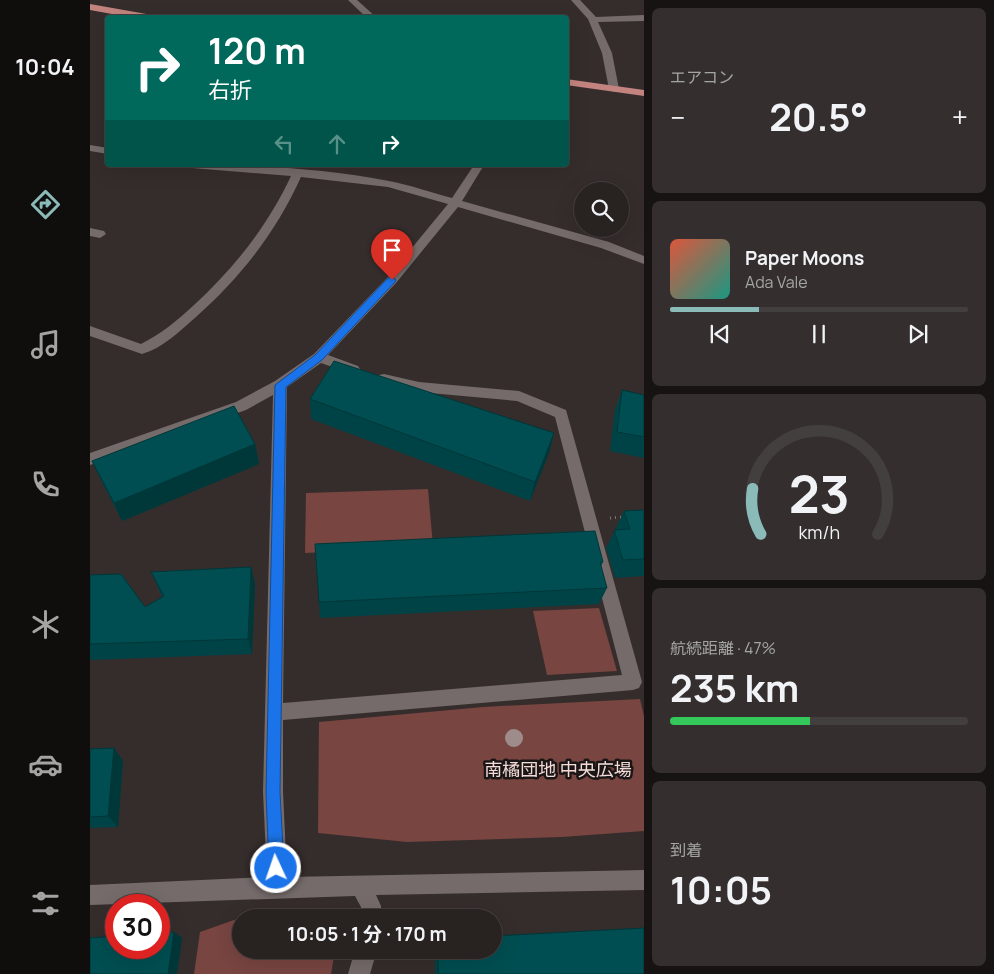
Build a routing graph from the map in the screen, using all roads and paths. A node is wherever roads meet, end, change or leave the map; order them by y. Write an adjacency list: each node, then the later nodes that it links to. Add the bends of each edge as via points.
1 (352, 0): 5 (street)
2 (575, 0): 7 (street)
3 (90, 6): 4 (main road)
4 (136, 15)
5 (370, 15)
6 (644, 18): 7 (street)
7 (592, 20): 9 (street, via 607,53)
8 (569, 82): 9 (main road)
9 (614, 89): 10 (main road)
10 (644, 93)
11 (90, 148): 12 (street)
12 (105, 150)
13 (215, 167): 15 (street)
14 (478, 167): 16 (street)
15 (297, 174): 16 (street, via 389,184); 18 (street, via 261,242 221,288 162,340 142,349)
16 (455, 203): 17 (street, via 605,245); 19 (street, via 392,280)
17 (644, 260)
18 (90, 331)
19 (319, 358): 20 (street); 23 (street, via 374,377 419,387 519,396 561,414)
20 (280, 385): 21 (street, via 241,406); 25 (street)
21 (90, 459)
22 (626, 517): 23 (path)
23 (589, 518): 24 (street)
24 (638, 682): 25 (street)
25 (274, 712): 28 (street)
26 (644, 880): 27 (street)
27 (361, 886): 28 (street); 30 (street)
28 (277, 887): 29 (street)
29 (90, 895)
30 (370, 909)
31 (363, 959): 32 (street)
32 (359, 974)

